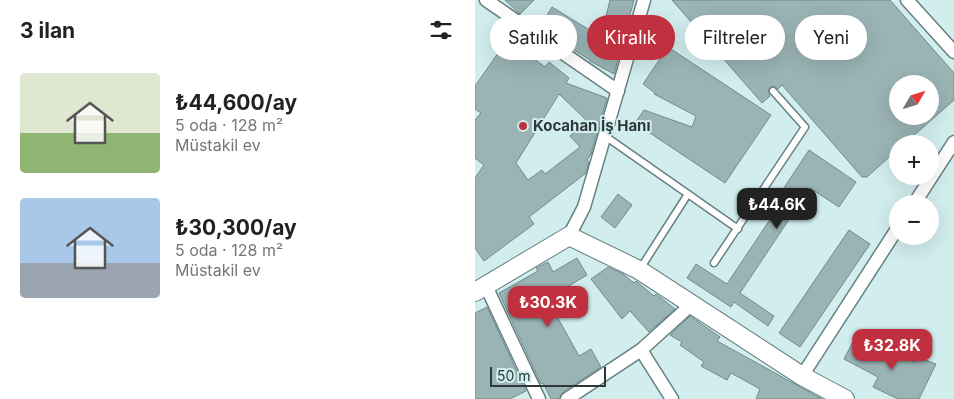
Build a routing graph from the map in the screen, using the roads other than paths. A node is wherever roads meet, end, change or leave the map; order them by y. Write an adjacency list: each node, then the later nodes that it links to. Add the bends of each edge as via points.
1 (486, 0): 6 (street)
2 (645, 0): 6 (street)
3 (907, 0): 4 (street)
4 (954, 52)
5 (773, 90): 11 (lane, via 805,127)
6 (618, 91): 7 (street)
7 (605, 136): 9 (lane); 12 (street, via 584,207)
8 (954, 142): 10 (street)
9 (688, 194): 11 (lane); 15 (lane)
10 (920, 195)
11 (738, 229): 14 (lane)
12 (569, 236): 15 (street); 16 (street)
13 (889, 241): 19 (street)
14 (715, 263)
15 (639, 270): 17 (street)
16 (480, 289): 20 (street)
17 (692, 304): 18 (street); 19 (street)
18 (641, 350): 21 (street); 22 (street)
19 (802, 376): 23 (street)
20 (539, 399)
21 (567, 399)
22 (673, 399)
23 (845, 399)

